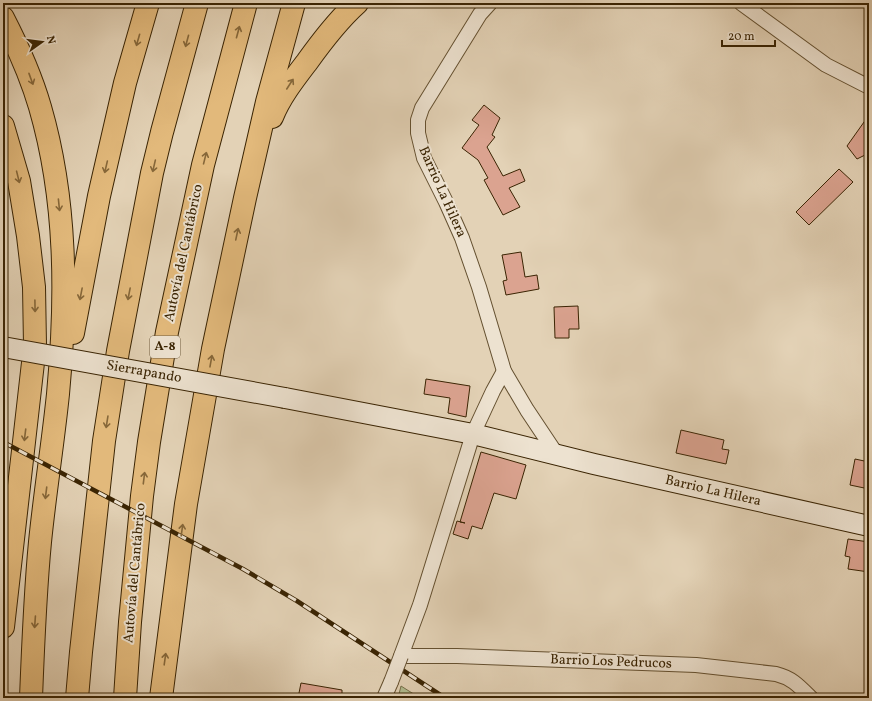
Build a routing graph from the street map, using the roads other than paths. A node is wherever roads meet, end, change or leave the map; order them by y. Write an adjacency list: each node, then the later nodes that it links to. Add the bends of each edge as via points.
1 (148, 3): 17 (highway, one-way to 17, via 125,82 99,196)
2 (198, 3): 23 (highway, one-way to 23, via 162,132 118,351 101,464)
3 (246, 3): 24 (highway, Autovía del Cantábrico / A-8, one-way to 3, via 143,488 167,332 203,165)
4 (294, 3): 11 (highway, via 267,102)
5 (357, 3): 11 (highway, one-way to 5, via 263,138 290,83)
6 (490, 3): 14 (street, Barrio La Hilera, via 480,14 422,108 418,120 418,133 424,158 462,238)
7 (741, 3): 9 (street, via 826,65)
8 (3, 18): 17 (highway, one-way to 17, via 30,76 40,106 59,201 63,314)
9 (869, 87)
10 (3, 126): 13 (highway, one-way to 13, via 19,181 28,236 34,287)
11 (245, 198): 25 (highway, one-way to 11, via 186,504)
12 (3, 347): 13 (street, Sierrapando, bridge)
13 (34, 353): 15 (street, Sierrapando, bridge); 20 (highway, one-way to 20)
14 (504, 371): 16 (street); 18 (street, Barrio La Hilera)
15 (285, 398): 16 (street, Barrio La Hilera)
16 (472, 434): 18 (street, Barrio La Hilera); 21 (street, via 420,605)
17 (51, 454): 22 (highway, one-way to 22, via 40,542)
18 (557, 455): 19 (street, Barrio La Hilera)
19 (869, 526)
20 (3, 627)
21 (401, 656): 26 (street, bridge); 27 (street, Barrio Los Pedrucos, via 696,665 786,676)
22 (31, 698)
23 (77, 698)
24 (125, 698)
25 (161, 698)
26 (384, 698)
27 (811, 698)

